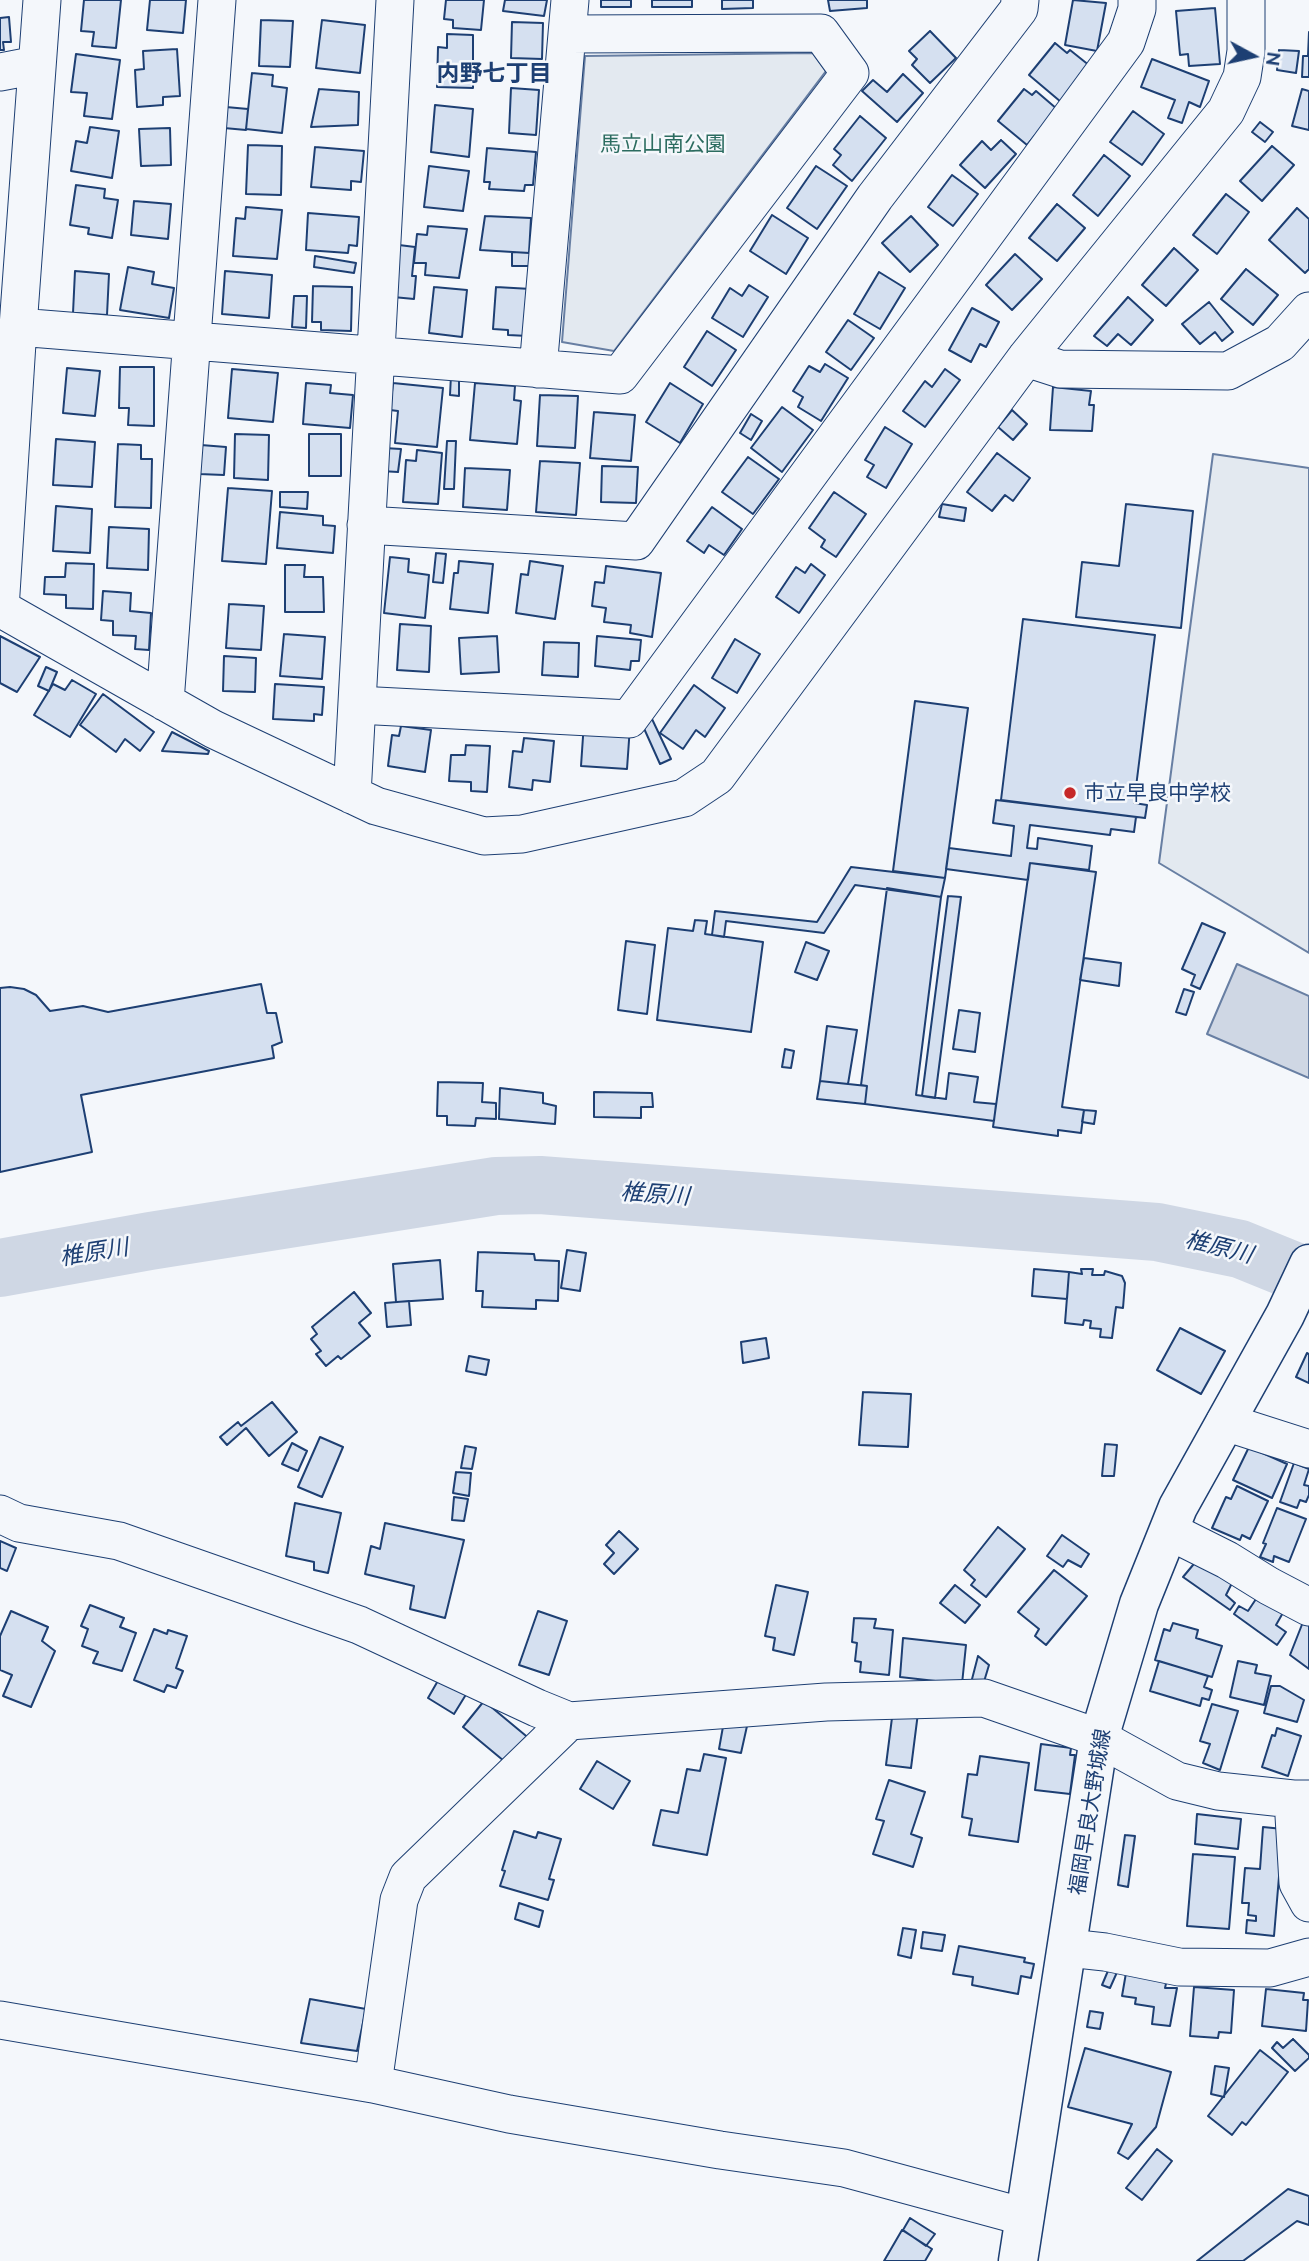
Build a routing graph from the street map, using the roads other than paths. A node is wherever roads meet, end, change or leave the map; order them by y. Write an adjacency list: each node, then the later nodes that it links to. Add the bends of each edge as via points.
1 (41, 0): 8 (street)
2 (217, 0): 12 (street)
3 (395, 0): 13 (street)
4 (1020, 0): 16 (street, via 1019,9 875,197 636,541)
5 (1137, 0): 19 (street, via 1126,42 629,719)
6 (1246, 0): 14 (street, via 1242,77 1226,111)
7 (569, 17): 15 (street); 15 (street, via 821,33 850,73 620,375)
8 (37, 65): 9 (street); 11 (street)
9 (0, 72)
10 (1309, 311): 14 (street, via 1280,343 1228,371 1060,369)
11 (18, 327): 12 (street); 17 (street)
12 (191, 342): 13 (street); 18 (street)
13 (375, 357): 15 (street); 16 (street)
14 (1026, 358): 20 (street, via 717,776 684,798 522,834 484,836)
15 (538, 369)
16 (366, 525): 19 (street)
17 (0, 609): 18 (street)
18 (165, 702): 20 (street)
19 (357, 705): 20 (street)
20 (352, 795)
21 (1309, 1264): 22 (main road, 福岡早良大野城線)
22 (1225, 1422): 23 (street); 25 (main road, 福岡早良大野城線)
23 (1309, 1450)
24 (0, 1514): 27 (street, via 19,1523 119,1541 359,1625)
25 (1169, 1531): 26 (street); 28 (main road, 福岡早良大野城線, via 1139,1604)
26 (1309, 1607)
27 (569, 1721): 28 (street, via 826,1702 984,1698); 34 (street, via 408,1877 399,1900)
28 (1099, 1738): 29 (street, via 1177,1782); 31 (main road, 福岡早良大野城線)
29 (1301, 1799): 30 (street, via 1297,1883)
30 (1309, 1903)
31 (1068, 1948): 32 (street, via 1180,1967 1270,1968); 35 (main road, 福岡早良大野城線)
32 (1309, 1957)
33 (0, 2020): 34 (street)
34 (373, 2084): 35 (street, via 509,2114 844,2168)
35 (1025, 2217): 36 (main road, 福岡早良大野城線)
36 (1018, 2261)

